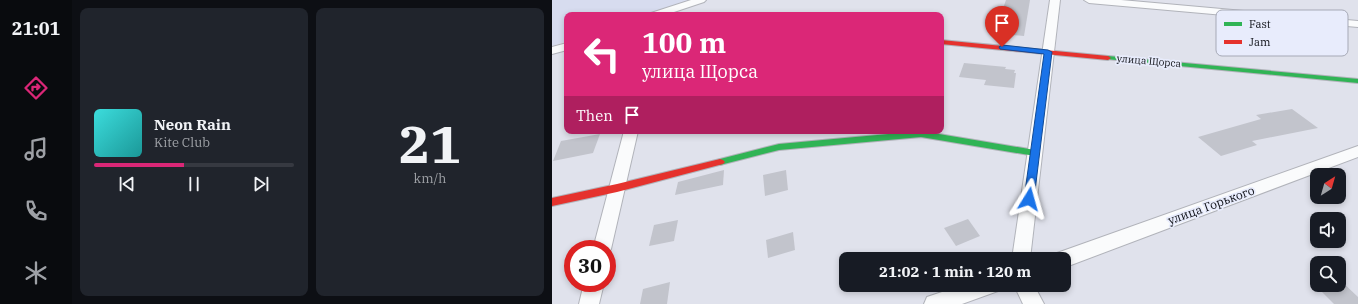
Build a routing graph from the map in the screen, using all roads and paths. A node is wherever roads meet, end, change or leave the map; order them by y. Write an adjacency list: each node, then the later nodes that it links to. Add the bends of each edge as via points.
1 (701, 0): 5 (street)
2 (1055, 0): 11 (street)
3 (1089, 0): 4 (street)
4 (1216, 11)
5 (664, 12)
6 (1348, 23): 7 (street)
7 (1358, 24)
8 (944, 42): 11 (street, улица Щорса)
9 (564, 47): 10 (street)
10 (552, 51)
11 (1048, 52): 14 (street, улица Щорса); 17 (street)
12 (564, 56): 13 (street)
13 (552, 58)
14 (1358, 81)
15 (630, 134): 18 (street)
16 (1358, 151): 22 (street, улица Горького)
17 (1035, 153): 18 (street, via 921,134 779,147); 21 (street)
18 (617, 188): 19 (street); 20 (street)
19 (552, 202)
20 (604, 240)
21 (1022, 252)
22 (1071, 256)
23 (592, 292): 26 (street)
24 (970, 292): 27 (street)
25 (1028, 292): 28 (street)
26 (589, 304)
27 (934, 304)
28 (1034, 304)

